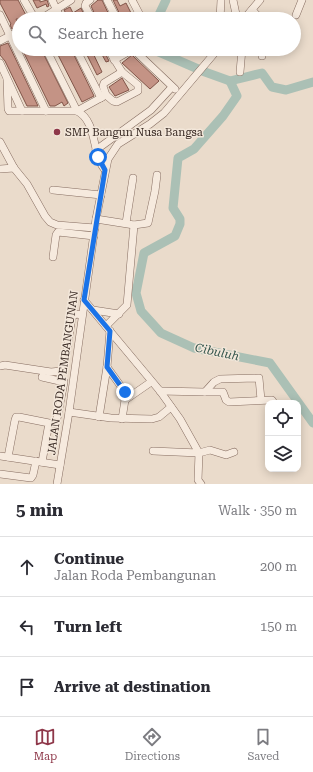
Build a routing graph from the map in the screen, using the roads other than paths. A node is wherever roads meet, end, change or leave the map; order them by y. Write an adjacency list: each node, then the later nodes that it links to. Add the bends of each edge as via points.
1 (21, 0): 14 (street)
2 (24, 0): 15 (street)
3 (52, 0): 12 (street)
4 (71, 0): 12 (street)
5 (90, 0): 18 (street, via 85,6)
6 (107, 0): 19 (street)
7 (132, 0): 20 (street)
8 (220, 0): 21 (street)
9 (233, 0): 22 (street)
10 (260, 0): 13 (street)
11 (302, 0): 23 (street)
12 (56, 9): 16 (street); 17 (street)
13 (252, 10)
14 (27, 12)
15 (31, 12)
16 (52, 12)
17 (58, 12)
18 (88, 12)
19 (113, 12)
20 (138, 12)
21 (220, 12)
22 (236, 12)
23 (297, 12)
24 (0, 15): 25 (street)
25 (10, 36): 26 (street); 27 (street)
26 (12, 40)
27 (0, 41)
28 (20, 56): 46 (street)
29 (52, 56): 47 (street)
30 (80, 56): 43 (street)
31 (112, 56): 36 (street)
32 (121, 56): 36 (street)
33 (140, 56): 41 (street)
34 (211, 56): 42 (street, JALAN RODA PEMBANGUNAN)
35 (241, 56): 39 (street)
36 (114, 60): 38 (street)
37 (0, 63): 40 (street)
38 (122, 72): 43 (street, via 103,85); 43 (street, via 138,85 138,91 117,102)
39 (240, 72)
40 (7, 78): 45 (street); 45 (street, via 8,109)
41 (172, 87): 42 (street); 44 (street)
42 (180, 92): 48 (street, JALAN RODA PEMBANGUNAN)
43 (104, 97): 47 (street)
44 (151, 110): 48 (street); 50 (street)
45 (22, 111): 46 (street)
46 (46, 111): 47 (street)
47 (79, 111): 50 (street, via 92,131)
48 (158, 118): 53 (street, JALAN RODA PEMBANGUNAN, via 118,144 108,159)
49 (0, 142): 51 (street)
50 (96, 150): 53 (street)
51 (14, 168): 52 (street); 60 (street, via 50,222 57,225)
52 (0, 169)
53 (105, 170): 57 (street, JALAN RODA PEMBANGUNAN)
54 (157, 175): 59 (street, via 149,223)
55 (134, 178): 59 (street)
56 (53, 190): 57 (street)
57 (101, 195): 58 (street, JALAN RODA PEMBANGUNAN)
58 (96, 219): 59 (street); 60 (street, JALAN RODA PEMBANGUNAN)
59 (130, 224): 65 (street, via 127,306)
60 (95, 228): 61 (street, JALAN RODA PEMBANGUNAN)
61 (94, 236): 62 (street, via 58,232); 63 (street, JALAN RODA PEMBANGUNAN)
62 (53, 258)
63 (84, 300): 64 (street); 66 (street, JALAN RODA PEMBANGUNAN)
64 (93, 310): 65 (street); 67 (street)
65 (119, 314): 67 (street)
66 (82, 315): 68 (street, via 76,314 72,317 64,368 61,371); 78 (street, JALAN RODA PEMBANGUNAN)
67 (108, 328): 69 (street); 71 (street)
68 (0, 366)
69 (107, 367): 74 (street, via 124,389); 79 (street)
70 (42, 377): 81 (street, via 64,382)
71 (151, 382): 72 (street); 74 (street)
72 (160, 391): 73 (street); 77 (street)
73 (205, 392): 75 (street, via 223,392 229,402); 75 (street, via 220,379 259,378)
74 (125, 400): 80 (street)
75 (261, 400): 76 (street)
76 (265, 400)
77 (171, 407): 80 (street, via 157,418); 85 (street)
78 (69, 412): 79 (street); 82 (street, JALAN RODA PEMBANGUNAN)
79 (99, 417): 80 (street)
80 (122, 419)
81 (53, 423): 82 (street); 87 (street, via 16,417); 88 (street)
82 (67, 426): 89 (street, JALAN RODA PEMBANGUNAN)
83 (153, 451): 85 (street)
84 (234, 452): 85 (street, via 226,455 210,450)
85 (199, 453): 92 (street, via 198,480)
86 (0, 456): 87 (street)
87 (8, 457): 88 (street)
88 (39, 462): 89 (street); 90 (street, via 30,478)
89 (60, 465): 91 (street, JALAN RODA PEMBANGUNAN)
90 (0, 474)
91 (57, 484)
92 (201, 484)

